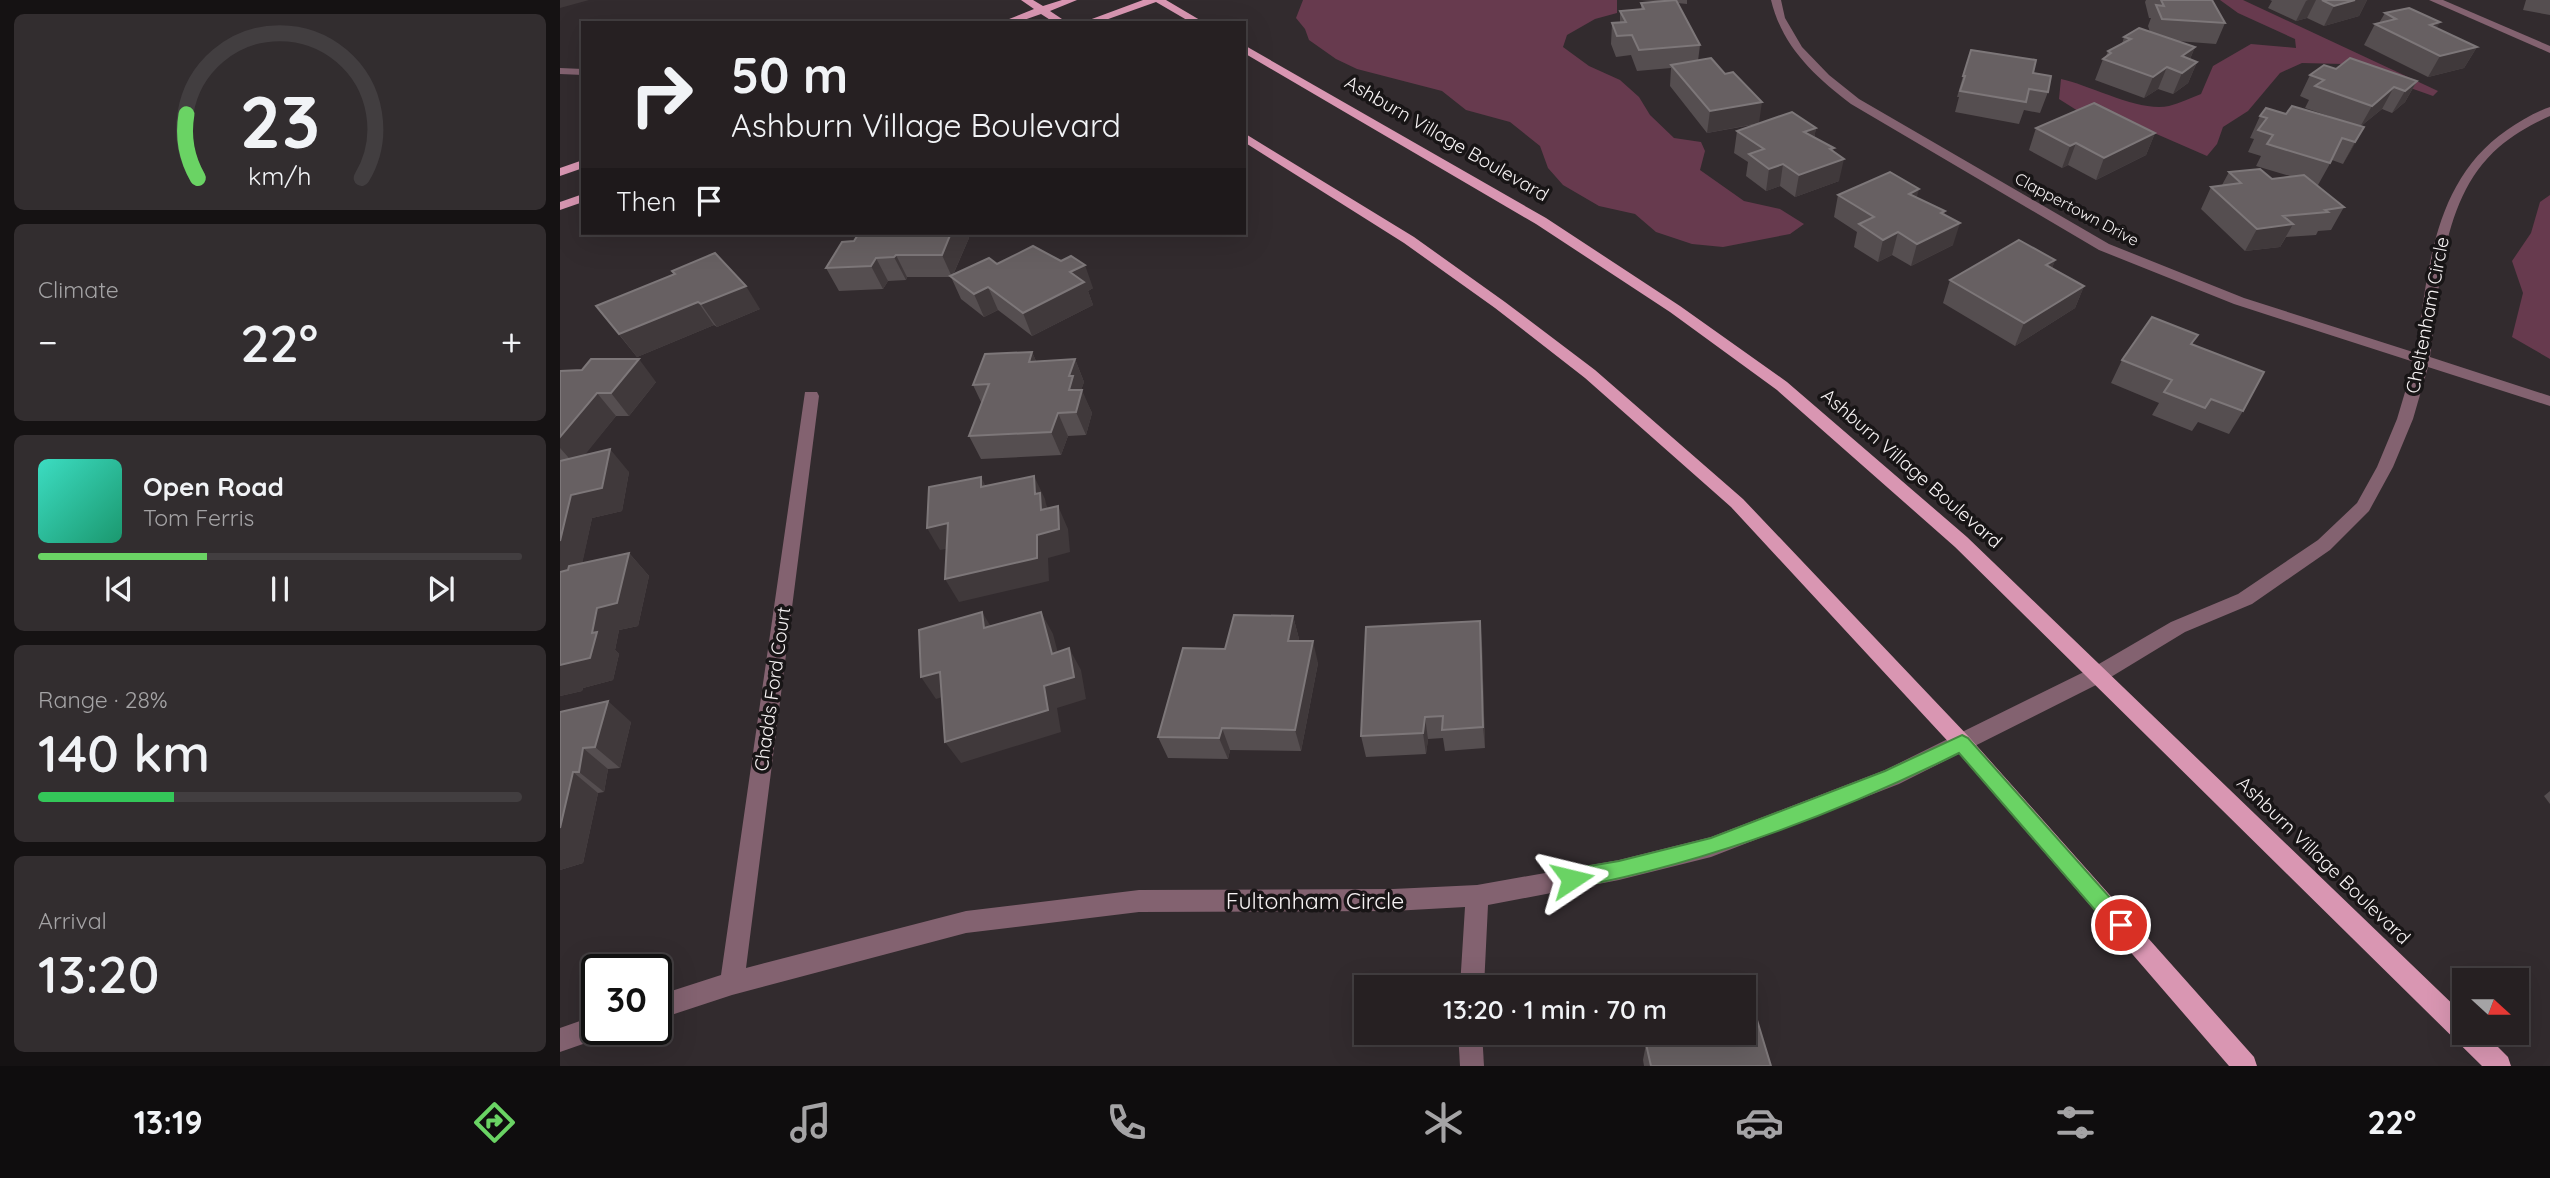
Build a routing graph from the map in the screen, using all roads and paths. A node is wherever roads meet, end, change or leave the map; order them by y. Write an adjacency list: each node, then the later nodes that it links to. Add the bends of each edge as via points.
1 (1026, 0): 7 (main road)
2 (1072, 0): 7 (main road)
3 (1153, 0): 10 (main road)
4 (1159, 0): 11 (main road)
5 (1776, 0): 22 (street, Clappertown Drive, via 1777,12 1812,66 1841,92 2050,218 2104,247 2226,296)
6 (2434, 0): 13 (street)
7 (1042, 10): 8 (main road); 9 (main road)
8 (1010, 21)
9 (1060, 21)
10 (1092, 21)
11 (1196, 21)
12 (1246, 49): 25 (main road, Ashburn Village Boulevard, via 1541,221 1782,386 1961,542)
13 (2550, 50)
14 (560, 71): 15 (street)
15 (581, 72)
16 (2550, 111): 22 (street, Cheltenham Circle, via 2495,144 2459,190 2436,264)
17 (1246, 138): 26 (main road, via 1409,240 1590,374 1737,503)
18 (581, 165): 19 (main road)
19 (560, 172)
20 (581, 199): 21 (main road)
21 (560, 206)
22 (2422, 360): 24 (street, Clappertown Drive); 25 (street, Cheltenham Circle, via 2405,419 2364,507 2324,545 2245,598 2178,627)
23 (811, 396): 29 (street, Chadds Ford Court)
24 (2550, 401)
25 (2099, 674): 26 (street, Cheltenham Circle); 31 (main road, Ashburn Village Boulevard)
26 (1962, 743): 27 (street, Fultonham Circle, via 1892,777 1711,847 1619,870); 37 (main road)
27 (1477, 896): 28 (street); 29 (street, Fultonham Circle, via 1139,901 966,922)
28 (1473, 975)
29 (732, 983): 30 (street, Fultonham Circle)
30 (672, 1003)
31 (2452, 1020)
32 (581, 1033): 33 (street)
33 (560, 1040)
34 (1471, 1045): 36 (street)
35 (2477, 1045): 38 (main road, Ashburn Village Boulevard)
36 (1472, 1066)
37 (2245, 1066)
38 (2499, 1066)

